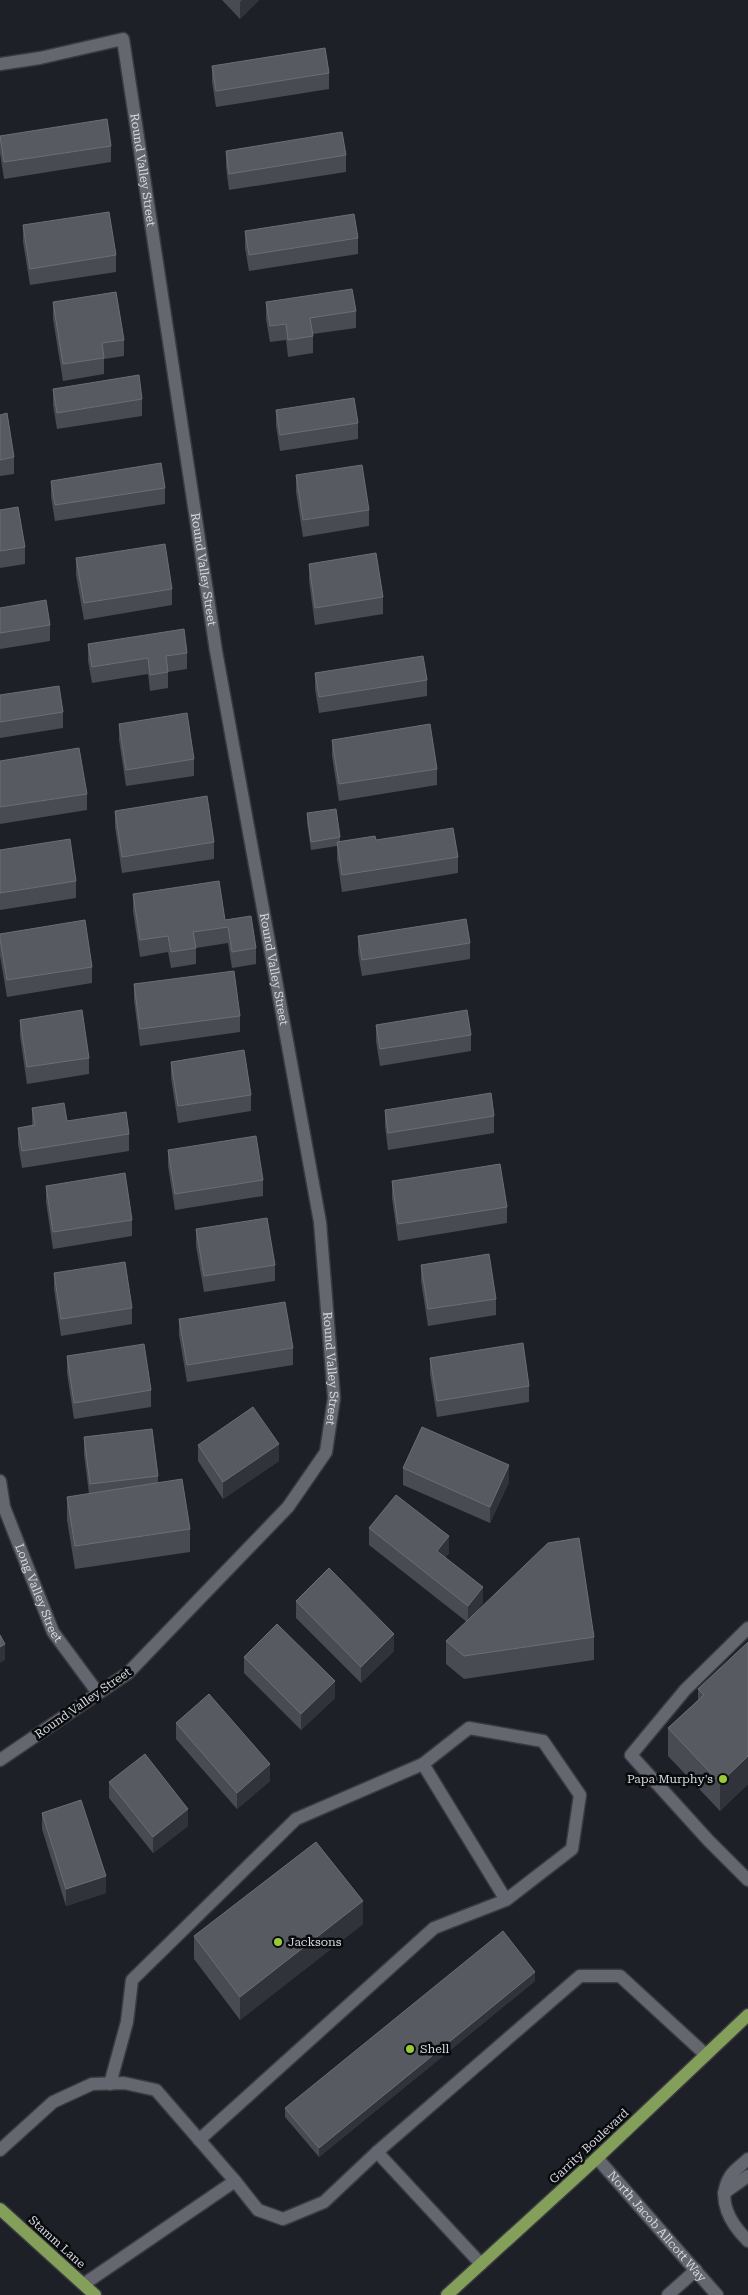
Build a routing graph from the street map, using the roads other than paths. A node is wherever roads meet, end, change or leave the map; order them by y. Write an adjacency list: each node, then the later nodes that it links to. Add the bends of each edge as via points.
1 (0, 64): 4 (street, Round Valley Street, via 123,39 216,651 320,1222 334,1398 326,1452 288,1507 128,1673)
2 (0, 1481): 4 (street, Long Valley Street, via 4,1507 53,1632)
3 (748, 1628): 7 (street, via 685,1690 631,1755)
4 (98, 1693): 5 (street, Round Valley Street)
5 (0, 1760)
6 (423, 1764): 8 (street); 8 (street, via 469,1728 543,1741 580,1795 572,1850); 11 (street, via 296,1820 132,1980 127,2022)
7 (748, 1880)
8 (506, 1900): 12 (street, via 434,1928)
9 (748, 2015): 10 (main road, Garrity Boulevard)
10 (706, 2055): 14 (street, via 620,1976 580,1976); 15 (main road, Garrity Boulevard)
11 (110, 2084): 12 (street, via 124,2083 156,2090); 13 (street, via 92,2084 53,2102)
12 (199, 2140): 18 (street)
13 (0, 2150)
14 (377, 2152): 18 (street, via 324,2202 284,2219 258,2210); 22 (street)
15 (597, 2158): 22 (main road, Garrity Boulevard); 23 (street, North Jacob Allcott Way)
16 (748, 2159): 19 (street, via 731,2175)
17 (748, 2176): 19 (street)
18 (235, 2181): 24 (street)
19 (724, 2193): 21 (street, via 726,2211)
20 (0, 2210): 24 (main road, Stamm Lane)
21 (748, 2241)
22 (481, 2264): 26 (main road, Garrity Boulevard)
23 (696, 2270): 27 (street); 28 (street, North Jacob Allcott Way)
24 (84, 2284): 25 (main road, Stamm Lane)
25 (95, 2295)
26 (447, 2295)
27 (668, 2295)
28 (718, 2295)

